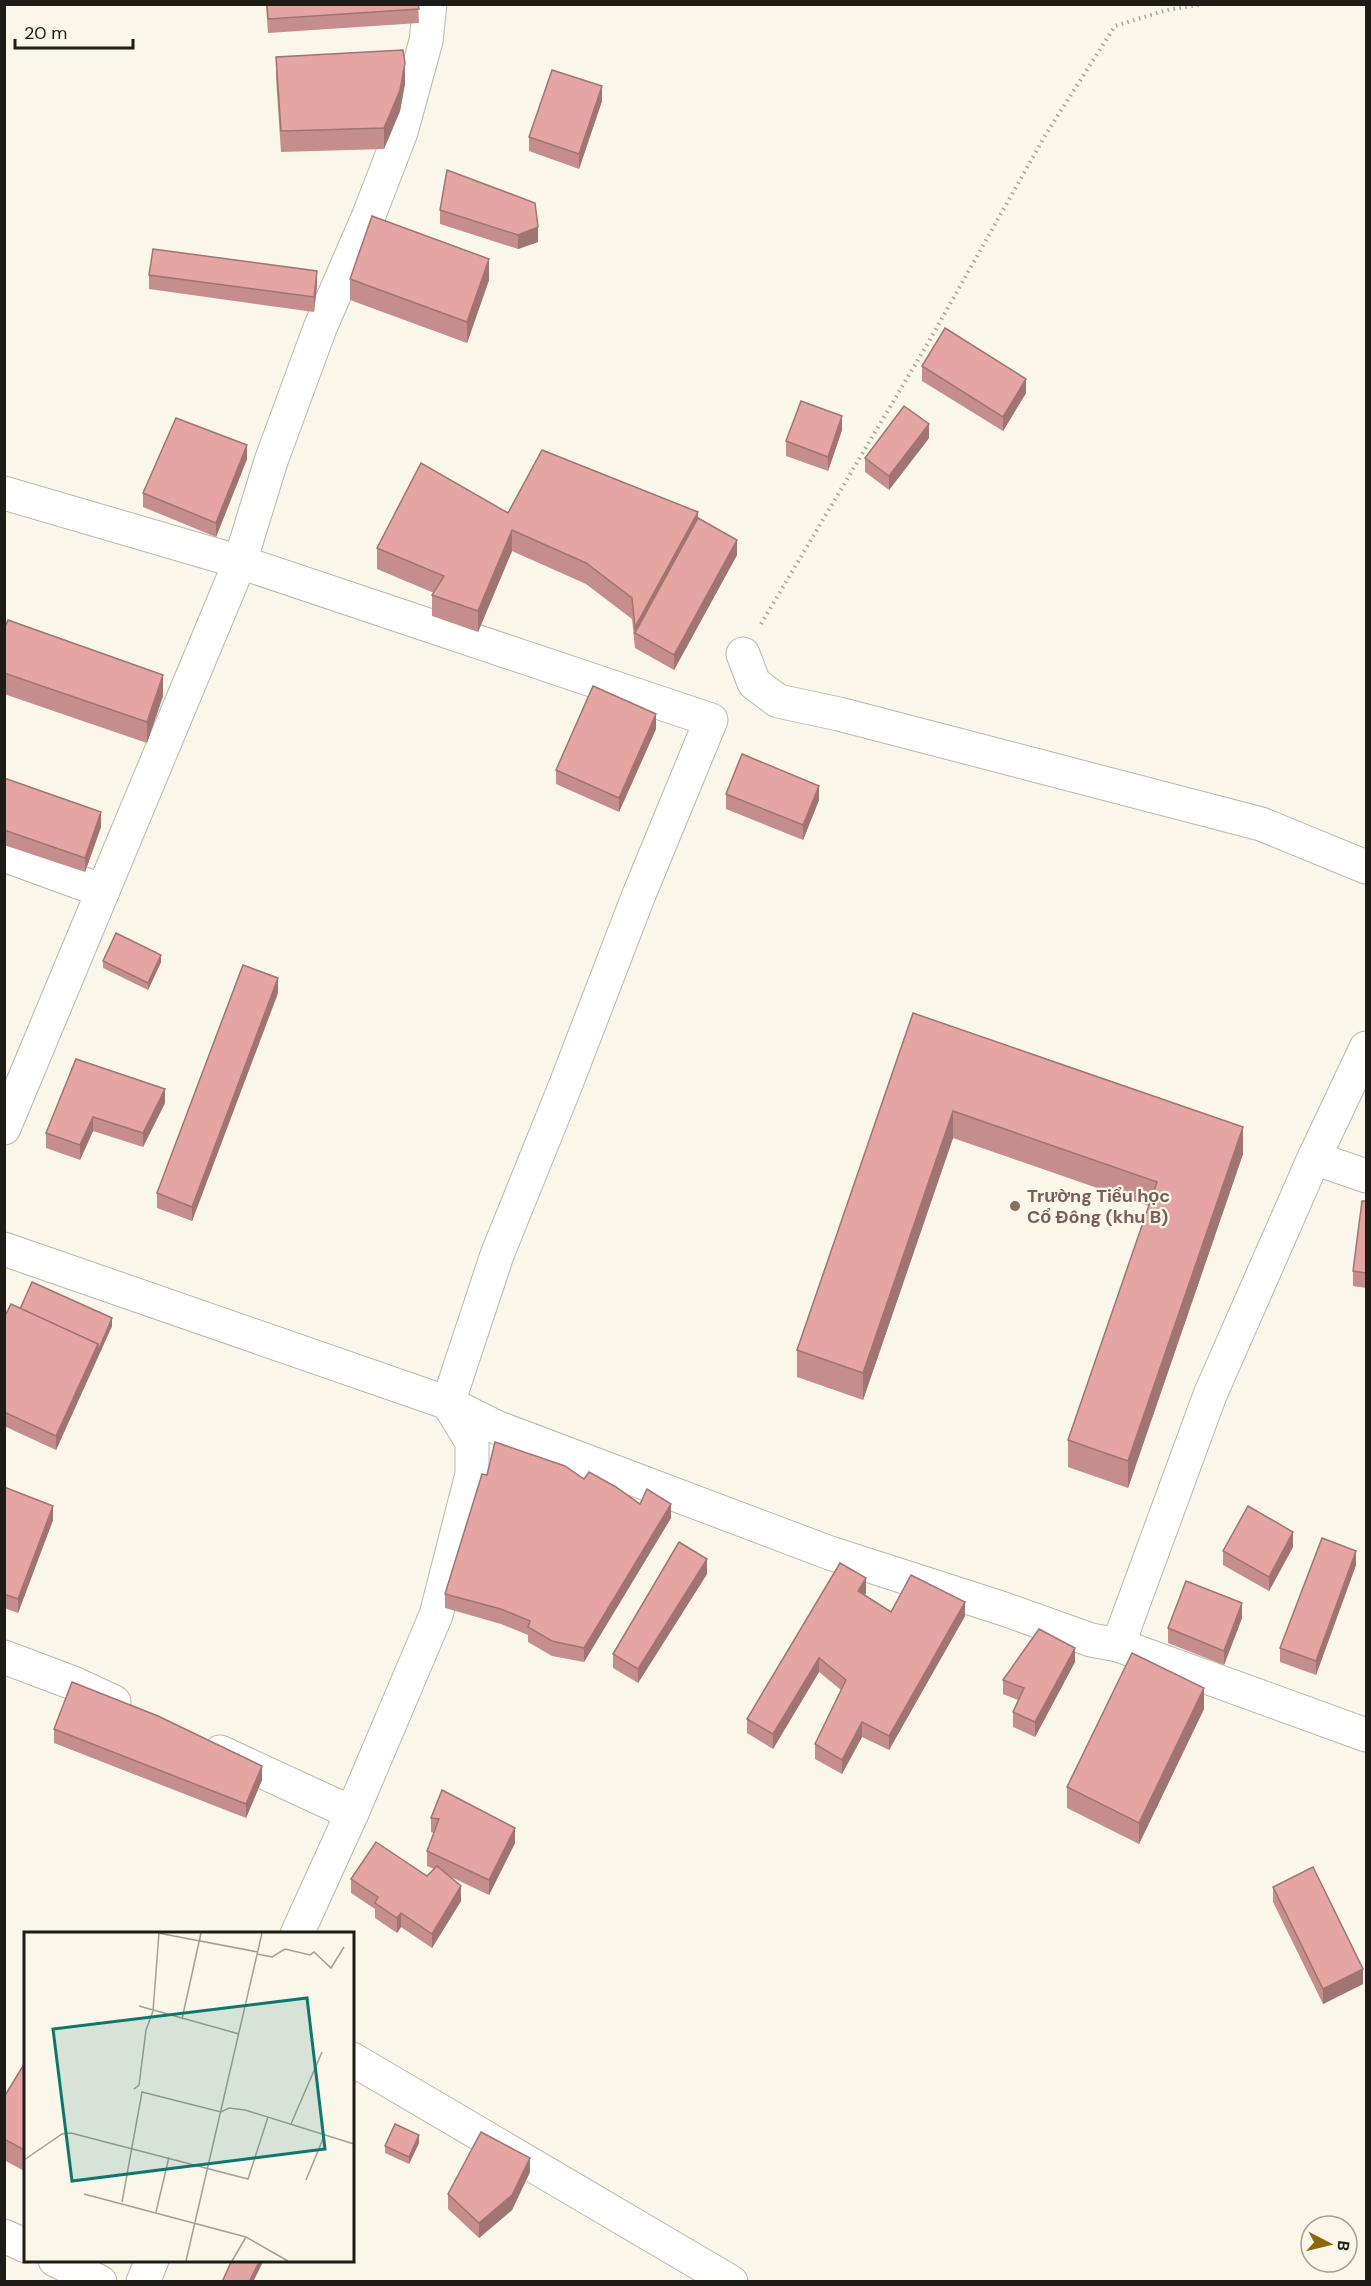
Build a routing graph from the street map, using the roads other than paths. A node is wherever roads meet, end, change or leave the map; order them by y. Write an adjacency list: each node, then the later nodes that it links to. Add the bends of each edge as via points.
1 (430, 4): 3 (street, via 426,41 401,132 271,461)
2 (4, 493): 3 (street)
3 (240, 562): 7 (street); 13 (street, via 711,720 497,1255)
4 (743, 654): 6 (street, via 754,683 778,701 1261,824)
5 (4, 855): 7 (street)
6 (1366, 867)
7 (103, 891): 9 (street)
8 (1366, 1048): 10 (street)
9 (4, 1128)
10 (1314, 1158): 11 (street); 14 (street, via 1210,1395)
11 (1366, 1176)
12 (4, 1249): 13 (street)
13 (448, 1403): 14 (street, via 496,1427 830,1553 1091,1640); 19 (street, via 472,1442 472,1474 436,1615)
14 (1118, 1645): 17 (street)
15 (4, 1657): 16 (street, via 73,1683)
16 (145, 1717)
17 (1366, 1735)
18 (194, 1740): 19 (street)
19 (352, 1813): 20 (street)
20 (298, 1932)
21 (354, 2061): 28 (street)
22 (4, 2236): 23 (street)
23 (24, 2245)
24 (59, 2262): 26 (street)
25 (151, 2262): 27 (street)
26 (100, 2282)
27 (143, 2282)
28 (731, 2282)

